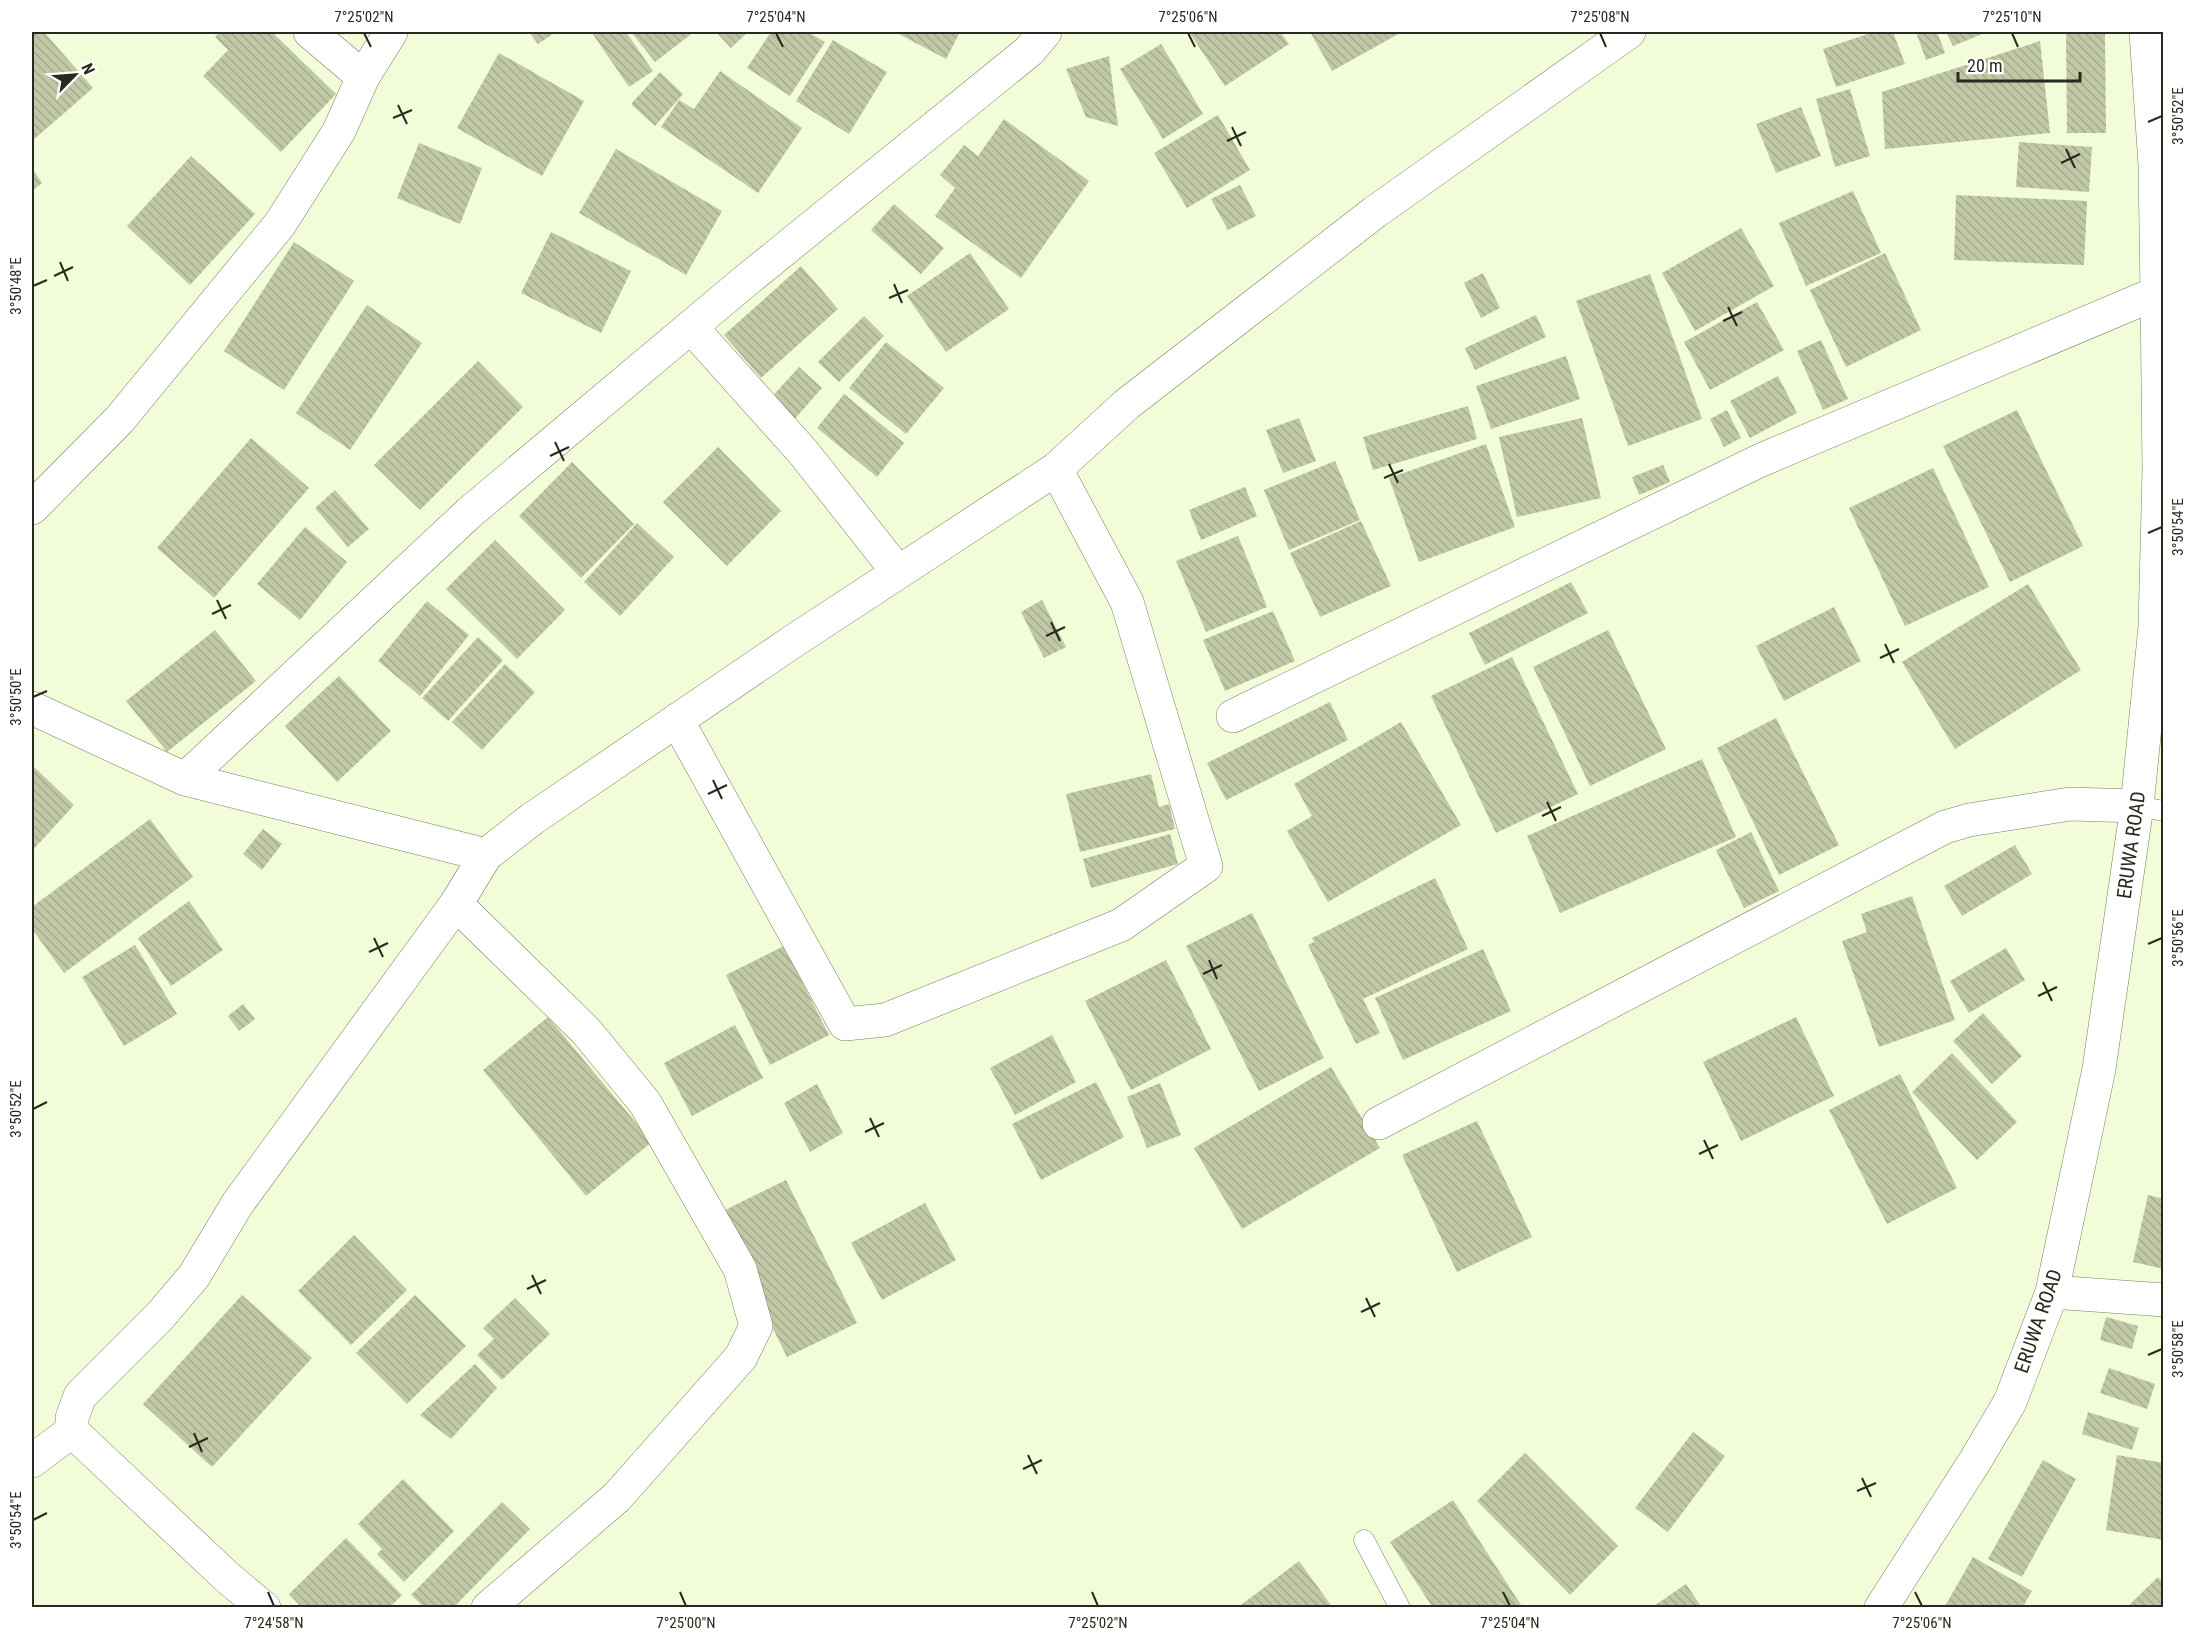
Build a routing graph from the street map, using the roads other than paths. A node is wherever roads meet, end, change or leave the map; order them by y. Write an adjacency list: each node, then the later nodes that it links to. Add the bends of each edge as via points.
1 (310, 32): 6 (street)
2 (391, 32): 6 (street)
3 (1045, 32): 9 (street, via 1029,51)
4 (1629, 32): 10 (street, via 1375,212 1127,404)
5 (2146, 32): 7 (street, ERUWA ROAD)
6 (363, 77): 11 (street, via 339,131 280,224 120,419)
7 (2159, 164): 8 (street, ERUWA ROAD)
8 (2157, 293): 14 (street, via 1761,460); 17 (street, ERUWA ROAD, via 2159,470)
9 (691, 327): 12 (street, via 803,452); 16 (street, via 469,513)
10 (1056, 469): 12 (street); 15 (street, via 1127,602 1206,866 1121,925 885,1020 845,1024)
11 (32, 508)
12 (897, 572): 15 (street)
13 (32, 708): 16 (street)
14 (1233, 716)
15 (677, 720): 18 (street)
16 (185, 779): 18 (street)
17 (2150, 808): 20 (street, via 2070,804 1945,827); 21 (street, ERUWA ROAD)
18 (486, 855): 19 (street)
19 (456, 904): 23 (street, via 238,1203 194,1276 80,1396); 27 (street, via 586,1031 645,1103 740,1269 756,1326 741,1357 617,1497)
20 (1379, 1123)
21 (2052, 1292): 22 (street); 29 (street, ERUWA ROAD, via 2010,1402)
22 (2163, 1300)
23 (72, 1431): 24 (street); 26 (street)
24 (32, 1461)
25 (1364, 1540): 28 (lane)
26 (264, 1608)
27 (488, 1608)
28 (1400, 1608)
29 (1881, 1608)

